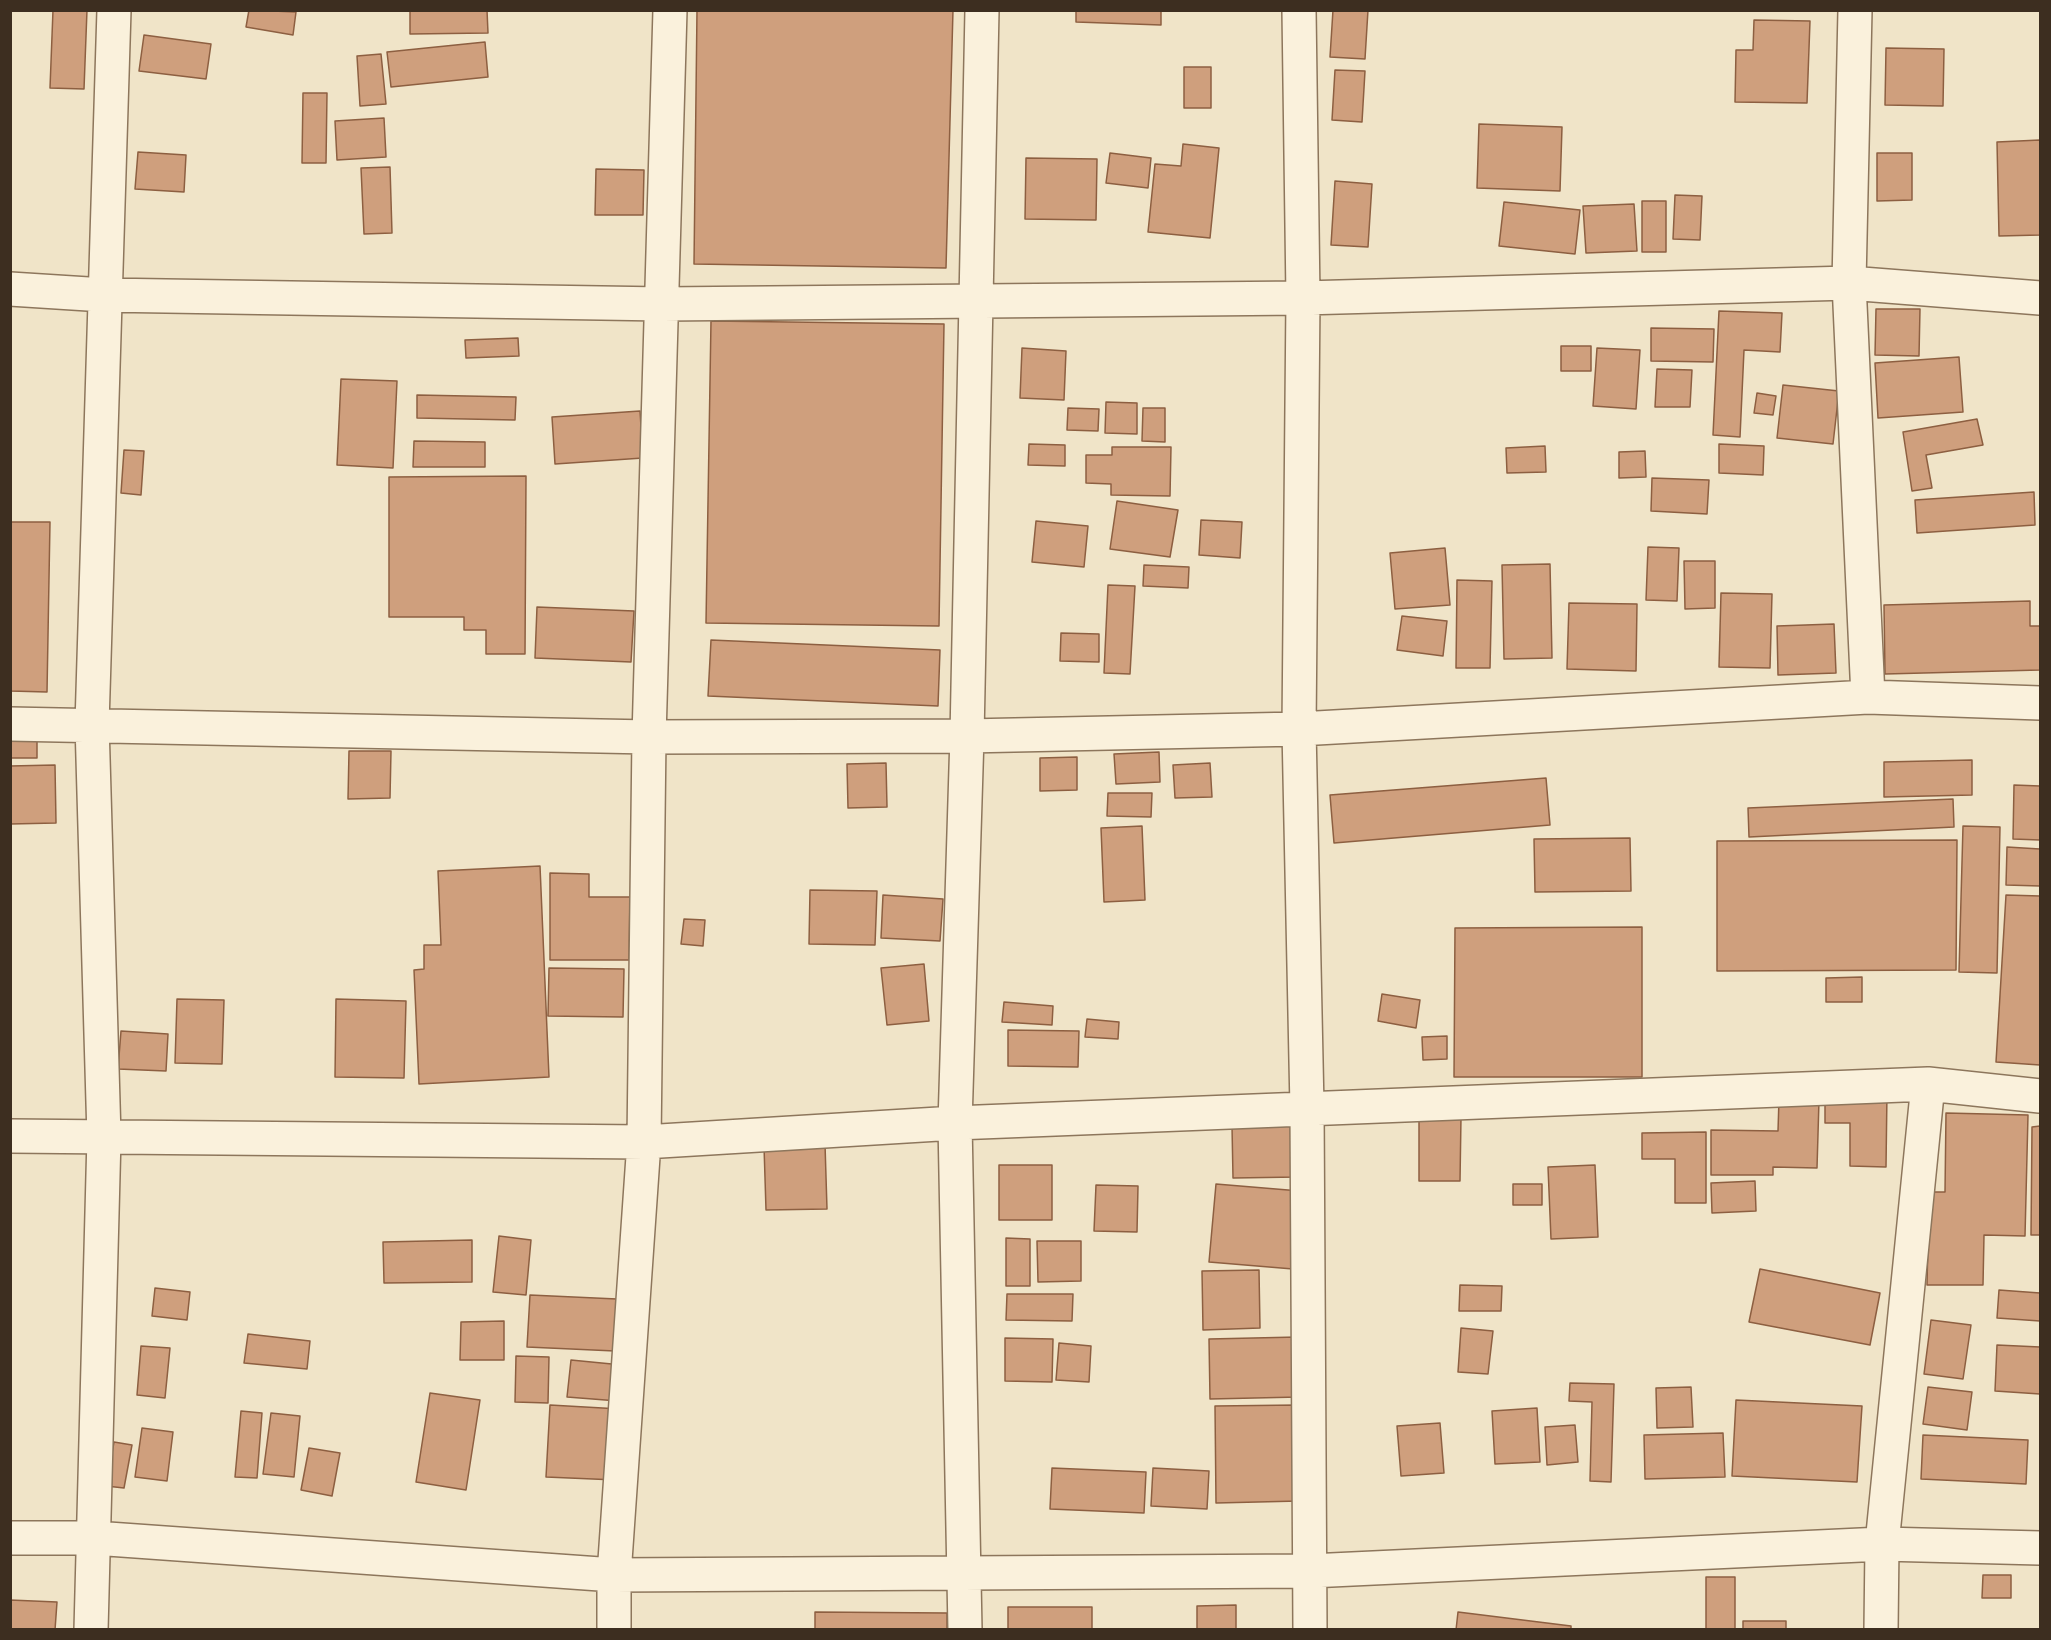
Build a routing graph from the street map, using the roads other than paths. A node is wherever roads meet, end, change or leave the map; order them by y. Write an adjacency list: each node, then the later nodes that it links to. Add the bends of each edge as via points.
1 (114, 10): 8 (street)
2 (670, 10): 12 (street)
3 (982, 10): 11 (street)
4 (1299, 10): 9 (street)
5 (1855, 10): 6 (street)
6 (1849, 283): 9 (street); 10 (street); 13 (street)
7 (10, 289): 8 (street)
8 (104, 295): 12 (street); 16 (street)
9 (1303, 298): 11 (street); 17 (street)
10 (2040, 298)
11 (977, 303): 12 (street); 19 (street)
12 (663, 304): 18 (street)
13 (1868, 697): 14 (street); 17 (street)
14 (2040, 702)
15 (10, 724): 16 (street)
16 (92, 724): 18 (street); 25 (street)
17 (1299, 729): 19 (street); 22 (street)
18 (650, 736): 19 (street); 26 (street)
19 (967, 736): 23 (street)
20 (1928, 1084): 21 (street); 22 (street); 29 (street)
21 (2040, 1096)
22 (1307, 1108): 23 (street); 32 (street)
23 (955, 1123): 26 (street); 31 (street)
24 (10, 1136): 25 (street)
25 (104, 1137): 26 (street); 28 (street)
26 (644, 1142): 33 (street)
27 (10, 1538): 28 (street)
28 (94, 1538): 33 (street); 34 (street)
29 (1882, 1544): 30 (street); 32 (street); 38 (street)
30 (2040, 1548)
31 (964, 1571): 32 (street); 33 (street); 36 (street)
32 (1310, 1571): 37 (street)
33 (614, 1575): 35 (street)
34 (91, 1629)
35 (614, 1629)
36 (964, 1629)
37 (1310, 1629)
38 (1881, 1629)

